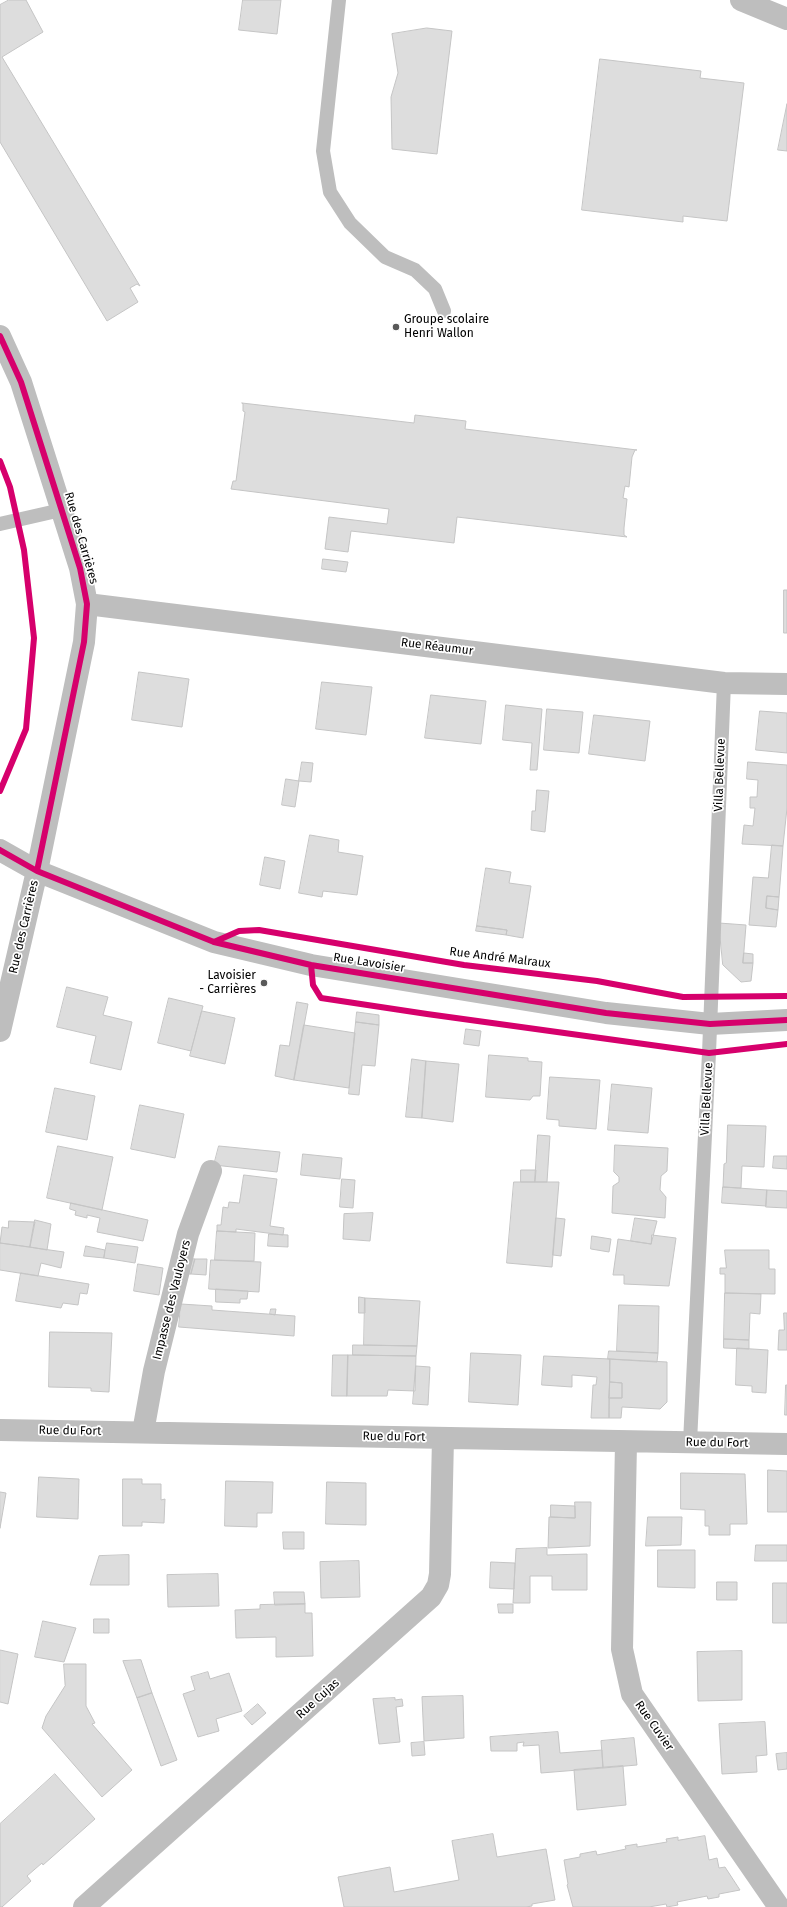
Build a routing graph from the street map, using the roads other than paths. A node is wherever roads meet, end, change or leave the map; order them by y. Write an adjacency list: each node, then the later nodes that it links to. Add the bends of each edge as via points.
1 (339, 0): 4 (lane, via 323,151 330,192 350,223 385,257 415,270 435,289)
2 (741, 0): 3 (street)
3 (787, 19)
4 (444, 311)
5 (0, 336): 6 (street, Rue des Carrières, via 21,382)
6 (62, 510): 7 (lane); 8 (street, Rue des Carrières, via 80,568)
7 (0, 524)
8 (87, 604): 9 (street, Rue Réaumur); 12 (street, Rue des Carrières, via 84,642)
9 (724, 683): 10 (street, Rue Réaumur); 14 (lane, Villa Bellevue)
10 (787, 684)
11 (0, 850): 12 (street, Rue Lavoisier)
12 (37, 871): 14 (street, Rue Lavoisier, via 224,945 311,965 606,1012); 15 (street, Rue des Carrières)
13 (787, 1020): 14 (street)
14 (710, 1024): 20 (lane, Villa Bellevue)
15 (0, 1031)
16 (211, 1171): 18 (street, Impasse des Vauloyers, via 188,1234 154,1371)
17 (0, 1430): 18 (street, Rue du Fort)
18 (143, 1432): 19 (street, Rue du Fort)
19 (443, 1438): 21 (street, Rue du Fort); 23 (street, Rue Cujas, via 440,1574 438,1585 431,1597)
20 (690, 1442): 21 (street, Rue du Fort); 22 (street, Rue du Fort)
21 (626, 1443): 24 (street, Rue Cuvier, via 622,1649 632,1694)
22 (787, 1444)
23 (84, 1907)
24 (779, 1907)

